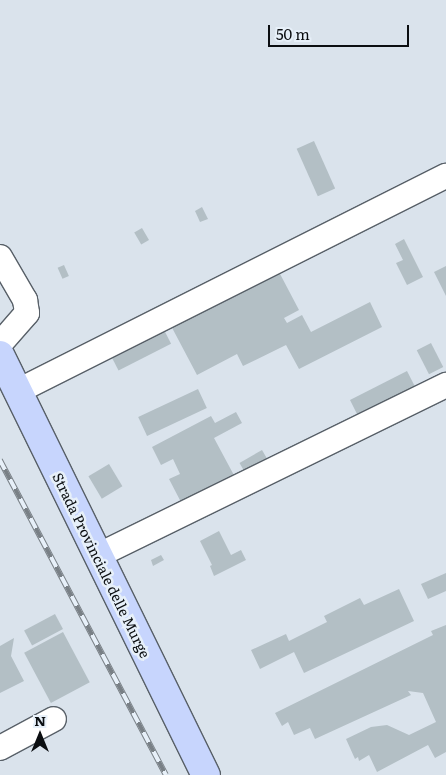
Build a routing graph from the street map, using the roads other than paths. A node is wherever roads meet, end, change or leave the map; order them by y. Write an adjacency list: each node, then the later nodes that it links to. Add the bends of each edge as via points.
1 (446, 176): 6 (street)
2 (0, 257): 3 (street, via 25,300 27,313)
3 (0, 344)
4 (0, 354): 6 (main road, Strada Provinciale delle Murge)
5 (446, 385): 7 (street)
6 (18, 391): 7 (main road, Strada Provinciale delle Murge)
7 (97, 556): 10 (main road, Strada Provinciale delle Murge)
8 (54, 719): 9 (street)
9 (0, 748)
10 (206, 775)

